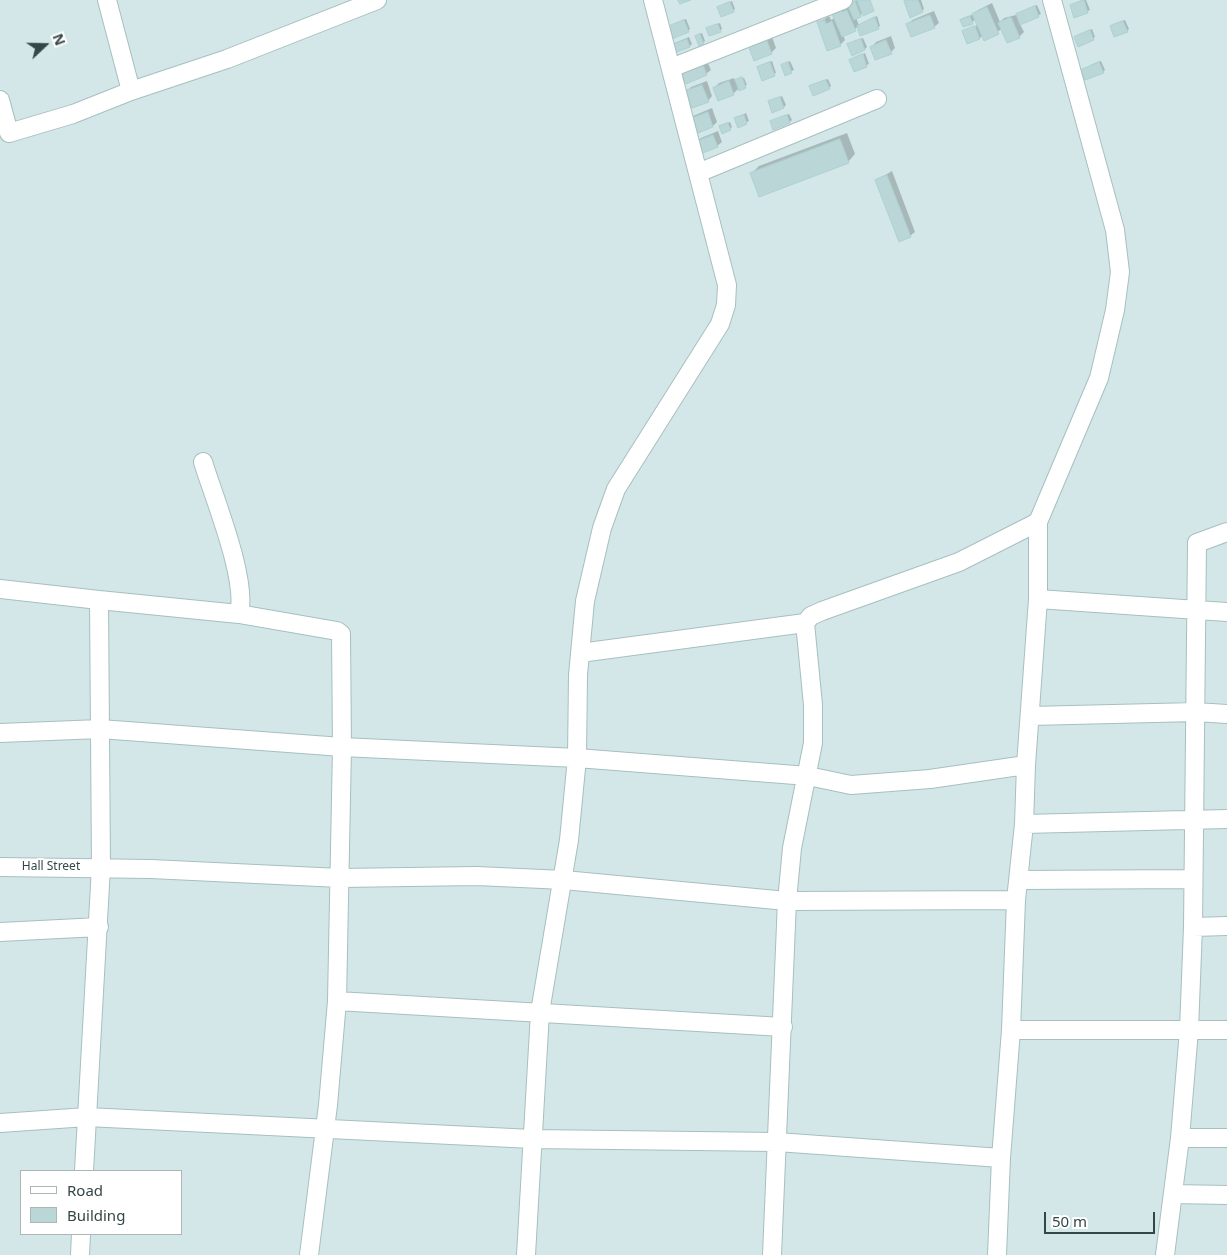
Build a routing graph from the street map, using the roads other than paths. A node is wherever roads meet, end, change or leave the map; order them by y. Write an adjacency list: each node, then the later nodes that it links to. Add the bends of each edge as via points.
1 (107, 0): 7 (street)
2 (377, 0): 7 (street, via 227,59)
3 (653, 0): 6 (street)
4 (843, 0): 6 (street)
5 (1052, 0): 13 (street, via 1115,230 1120,272 1099,378)
6 (671, 68): 11 (street)
7 (131, 91): 10 (street, via 74,114)
8 (877, 99): 11 (street)
9 (0, 100): 10 (street)
10 (5, 135)
11 (698, 173): 22 (street, via 727,285 726,305 720,324 616,490 602,528 585,601)
12 (203, 462): 20 (street, via 238,576 242,602)
13 (1038, 522): 16 (street); 21 (street, via 958,562 822,611)
14 (1227, 532): 18 (street, via 1197,544)
15 (0, 590): 17 (street)
16 (1038, 599): 18 (street); 25 (street)
17 (99, 600): 20 (street); 26 (street)
18 (1196, 612): 19 (street); 23 (street)
19 (1227, 612)
20 (240, 614): 28 (street, via 341,634)
21 (805, 623): 22 (street); 31 (street, via 813,706 813,743)
22 (580, 653): 29 (street)
23 (1196, 712): 24 (street); 25 (street); 32 (street)
24 (1227, 714)
25 (1030, 716): 30 (street)
26 (100, 729): 27 (street); 28 (street); 36 (street)
27 (0, 733)
28 (342, 747): 29 (street); 37 (street)
29 (577, 758): 31 (street); 39 (street)
30 (1026, 765): 31 (street, via 875,785 851,785); 34 (street)
31 (808, 776): 42 (street, via 792,848)
32 (1192, 819): 33 (street); 34 (street); 38 (street)
33 (1227, 819)
34 (1024, 824): 40 (street)
35 (0, 867): 36 (street, Hall Street)
36 (101, 868): 37 (street, Hall Street); 45 (street)
37 (340, 878): 39 (street, Hall Street, via 477,876); 47 (street)
38 (1193, 879): 40 (street); 43 (street)
39 (564, 880): 42 (street, Hall Street); 48 (street)
40 (1018, 880): 41 (street)
41 (1016, 900): 42 (street, Hall Street); 50 (street)
42 (787, 901): 49 (street)
43 (1193, 926): 44 (street); 51 (street)
44 (1227, 926)
45 (99, 927): 46 (street); 53 (street)
46 (0, 932)
47 (337, 1001): 48 (street); 55 (street)
48 (540, 1012): 49 (street); 58 (street)
49 (783, 1027): 59 (street)
50 (1011, 1030): 51 (street); 60 (street)
51 (1189, 1030): 52 (street); 56 (street)
52 (1227, 1030)
53 (87, 1117): 54 (street); 55 (street); 61 (street)
54 (0, 1123)
55 (324, 1130): 58 (street); 66 (street)
56 (1180, 1138): 57 (street); 62 (street)
57 (1227, 1138)
58 (532, 1139): 59 (street); 67 (street)
59 (777, 1142): 60 (street); 68 (street)
60 (1001, 1158): 69 (street)
61 (84, 1170)
62 (1173, 1194): 63 (street); 70 (street)
63 (1227, 1195)
64 (82, 1235): 65 (street)
65 (80, 1255)
66 (309, 1255)
67 (526, 1255)
68 (772, 1255)
69 (997, 1255)
70 (1165, 1255)

